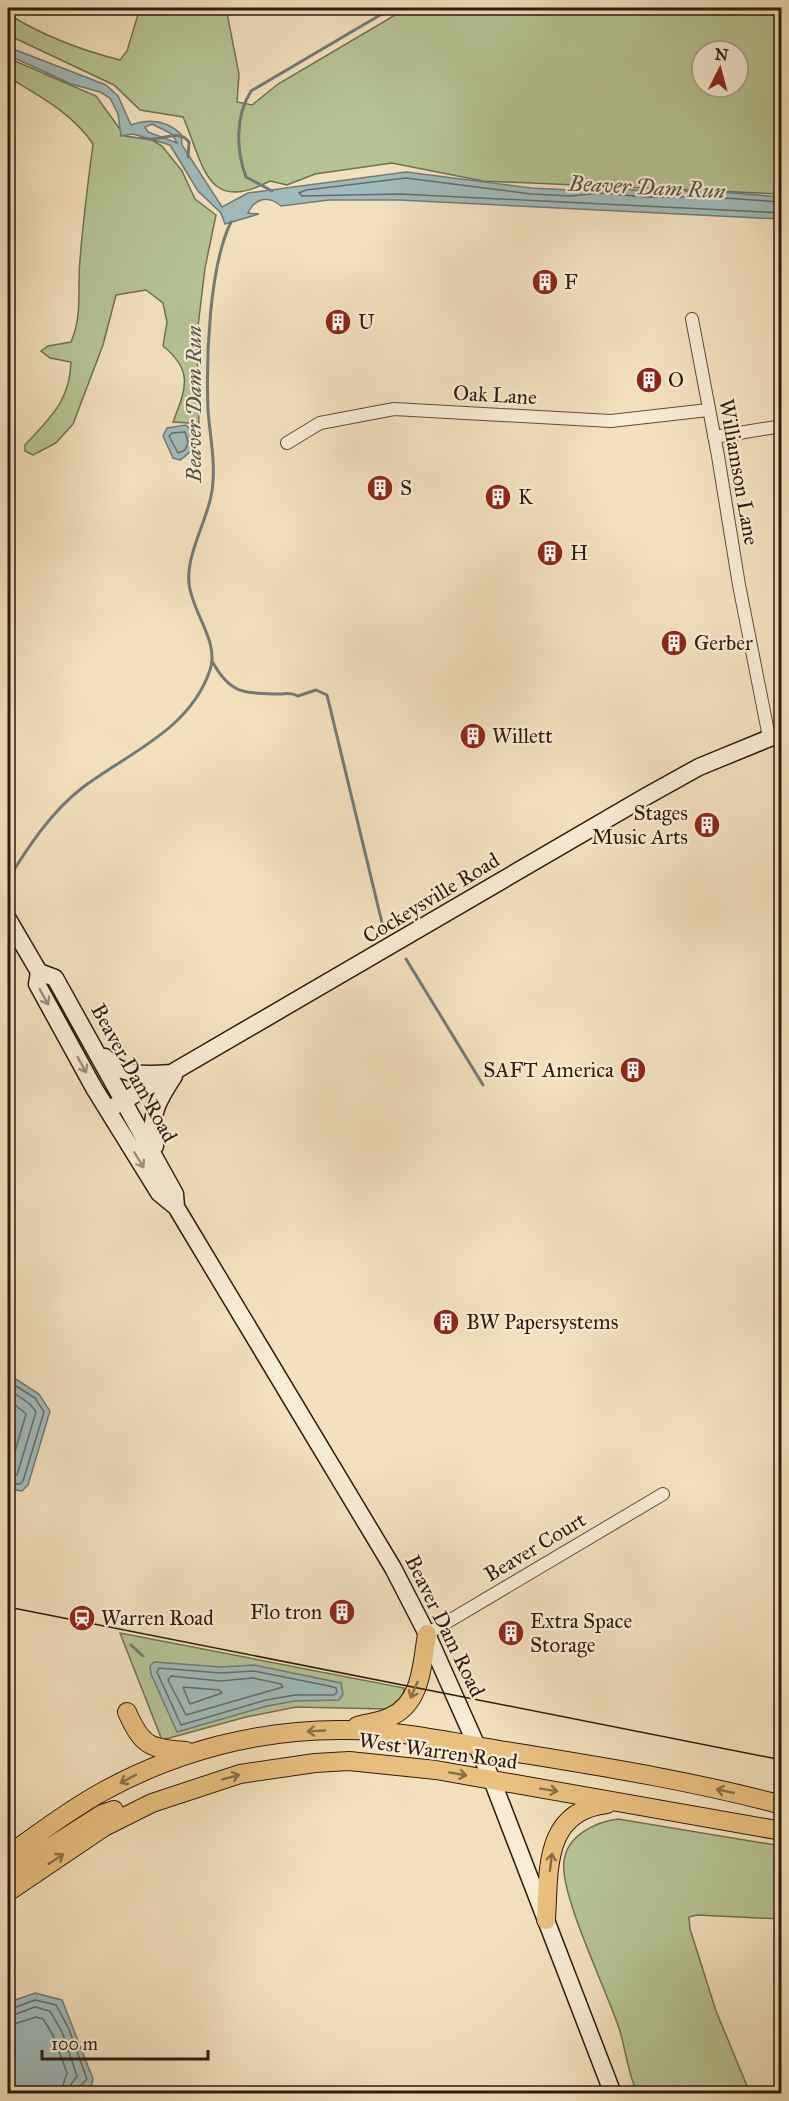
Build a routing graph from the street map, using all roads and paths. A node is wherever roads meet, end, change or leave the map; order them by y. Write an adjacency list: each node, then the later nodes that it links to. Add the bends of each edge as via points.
1 (692, 319): 2 (street, Williamson Lane)
2 (708, 410): 4 (street, Williamson Lane); 5 (street, Oak Lane, via 611,421 394,409 320,423)
3 (782, 426): 4 (street)
4 (714, 437): 6 (street, Williamson Lane, via 739,585)
5 (287, 443)
6 (775, 735): 10 (main road, Cockeysville Road, via 699,767 645,797)
7 (10, 923): 8 (main road, Beaver Dam Road)
8 (39, 972): 9 (main road, Beaver Dam Road, via 55,978); 12 (main road, Beaver Dam Road, one-way to 12, via 37,984)
9 (90, 1040): 10 (main road, via 111,1065 121,1069 141,1074); 11 (main road, Beaver Dam Road)
10 (176, 1072): 11 (main road, Cockeysville Road); 13 (main road, via 152,1118)
11 (126, 1101): 12 (main road, Cockeysville Road); 13 (main road, Beaver Dam Road)
12 (108, 1110): 14 (main road, Beaver Dam Road, one-way to 14, via 159,1193)
13 (159, 1164): 14 (main road, Beaver Dam Road, via 176,1194)
14 (176, 1207): 16 (main road, Beaver Dam Road, via 378,1542)
15 (663, 1494): 16 (street, Beaver Court)
16 (427, 1634): 18 (main road, one-way to 18, via 413,1697 389,1718); 19 (main road, Beaver Dam Road)
17 (128, 1712): 20 (main road, via 146,1743 162,1750)
18 (346, 1730): 19 (main road, West Warren Road); 20 (main road, West Warren Road, one-way to 20, via 271,1735)
19 (478, 1747): 21 (main road, Beaver Dam Road); 24 (main road, West Warren Road, one-way to 19, via 676,1780)
20 (197, 1751): 26 (main road, West Warren Road, one-way to 26, via 101,1792)
21 (492, 1780): 22 (main road, West Warren Road, one-way to 21, via 277,1767 326,1762 396,1765); 23 (main road, West Warren Road, one-way to 23); 29 (main road, Beaver Dam Road)
22 (182, 1791): 27 (main road, via 102,1814); 28 (main road, West Warren Road, one-way to 22, via 104,1827)
23 (621, 1802): 25 (main road, West Warren Road); 29 (main road, one-way to 23, via 550,1858 561,1830 587,1806)
24 (782, 1805)
25 (782, 1831)
26 (8, 1855)
27 (8, 1874)
28 (8, 1892)
29 (546, 1920): 30 (main road, Beaver Dam Road)
30 (613, 2094)

